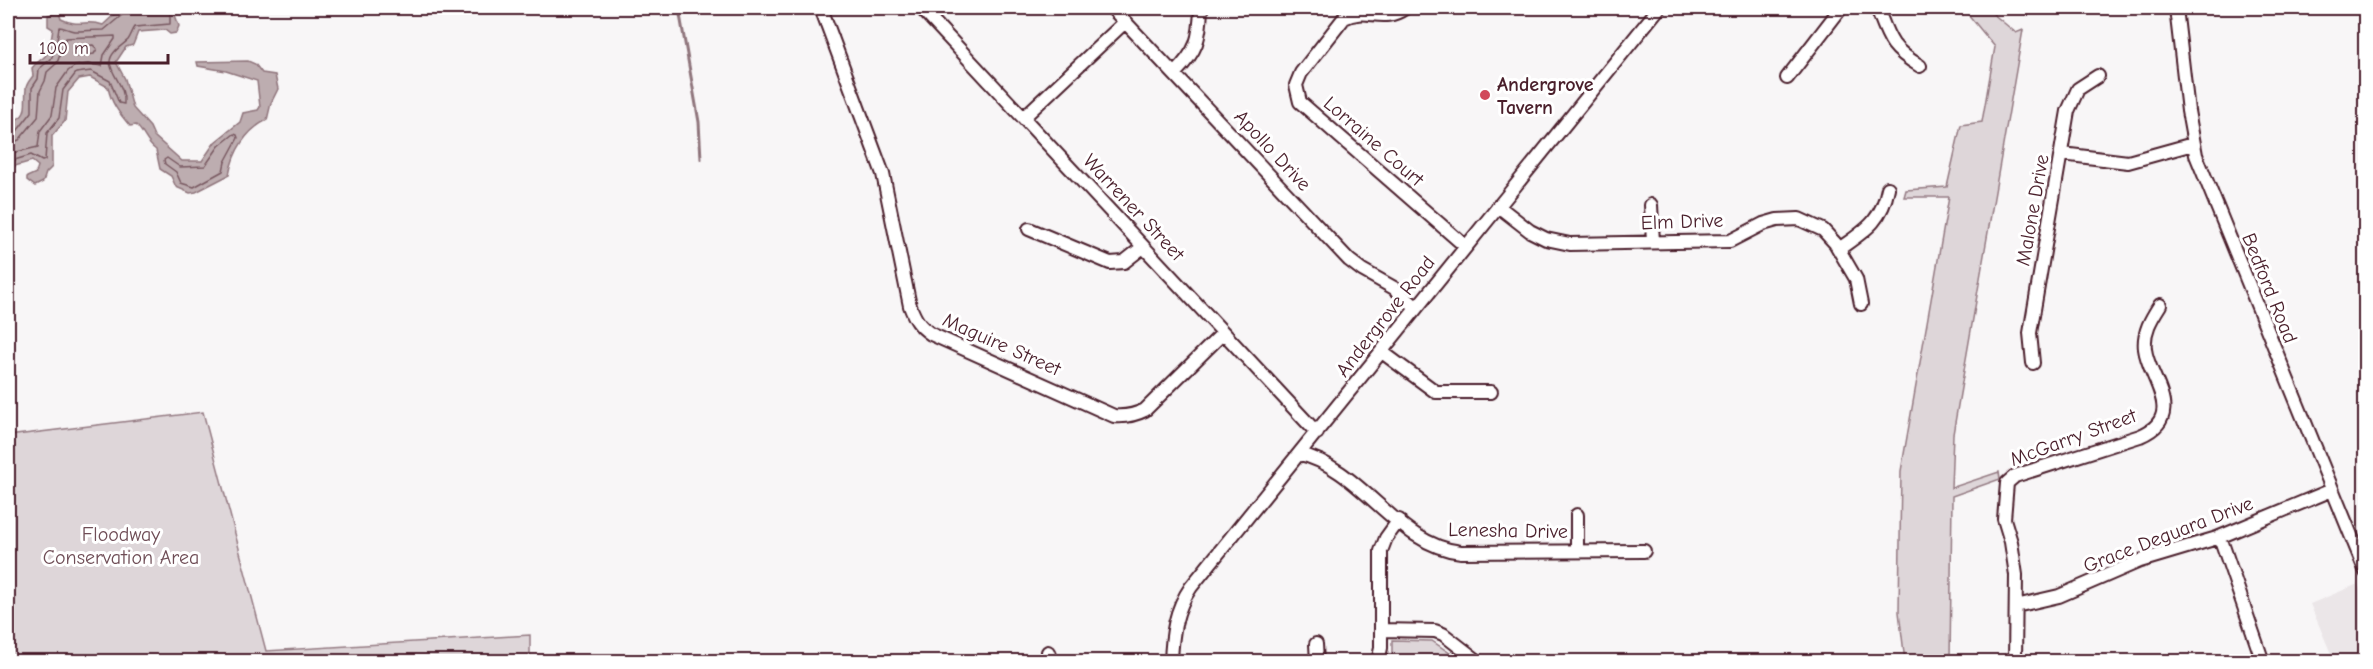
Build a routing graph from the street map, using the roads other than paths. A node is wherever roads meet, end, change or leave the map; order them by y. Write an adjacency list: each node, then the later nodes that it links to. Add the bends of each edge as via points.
1 (821, 8): 31 (street, Maguire Street, via 883,174 910,306 921,328 1123,417 1145,410)
2 (921, 8): 17 (street, Warrener Street)
3 (1112, 8): 11 (street, Apollo Drive)
4 (1201, 8): 14 (street, via 1197,43 1189,59)
5 (1405, 8): 25 (street, Lorraine Court, via 1384,17 1353,14 1344,18 1301,73 1296,85 1300,102)
6 (1659, 8): 22 (street, Andergrove Road)
7 (1840, 8): 16 (street)
8 (1877, 8): 13 (street, via 1900,54)
9 (2176, 8): 12 (street, Bedford Road)
10 (2187, 8): 12 (street)
11 (1125, 22): 14 (street, Apollo Drive); 17 (street)
12 (2178, 26): 18 (street, Bedford Road)
13 (1920, 66)
14 (1175, 73): 30 (street, Apollo Drive, via 1349,260)
15 (2098, 76): 19 (street, Malone Drive, via 2078,89 2074,97)
16 (1787, 78)
17 (1024, 117): 26 (street, Warrener Street)
18 (2193, 144): 19 (street, via 2128,162); 38 (street, Bedford Road)
19 (2062, 154): 33 (street, Malone Drive, via 2030,333)
20 (1888, 188): 27 (street, via 1879,216)
21 (1651, 205): 24 (street)
22 (1498, 206): 24 (street, Elm Drive, via 1546,239 1570,244); 25 (street, Andergrove Road)
23 (1029, 229): 26 (street, via 1110,263 1124,262)
24 (1653, 242): 27 (street, Elm Drive, via 1730,241 1763,224 1799,219 1824,230)
25 (1466, 246): 30 (street, Andergrove Road)
26 (1143, 247): 31 (street, Warrener Street)
27 (1839, 249): 28 (street, Elm Drive, via 1856,279)
28 (1861, 304)
29 (2160, 305): 45 (street, McGarry Street, via 2148,326 2144,344 2163,396 2158,422 2144,434 2015,476 2007,483 2004,519 2016,575)
30 (1416, 307): 32 (street, Andergrove Road)
31 (1223, 333): 35 (street, Warrener Street)
32 (1382, 352): 34 (street, via 1436,392); 35 (street, Andergrove Road)
33 (2033, 363)
34 (1491, 392)
35 (1315, 436): 36 (street, Andergrove Road); 37 (street, Lenesha Drive)
36 (1300, 454): 37 (street, Lenesha Drive); 48 (street, Andergrove Road, via 1187,594 1173,627)
37 (1328, 463): 40 (street, Lenesha Drive)
38 (2331, 490): 41 (street, Grace Deguara Drive); 44 (street, Bedford Road)
39 (1577, 515): 42 (street)
40 (1399, 520): 42 (street, Lenesha Drive, via 1427,542 1450,551); 46 (street, via 1381,551)
41 (2220, 537): 45 (street, Grace Deguara Drive, via 2140,561 2060,596); 53 (street)
42 (1577, 551): 43 (street, Lenesha Drive)
43 (1644, 551)
44 (2366, 573)
45 (2016, 606): 52 (street, McGarry Street)
46 (1381, 630): 50 (street, via 1381,650); 51 (street, via 1435,631)
47 (1316, 644): 49 (street)
48 (1171, 662)
49 (1317, 662)
50 (1375, 662)
51 (1479, 662)
52 (2015, 662)
53 (2263, 662)

